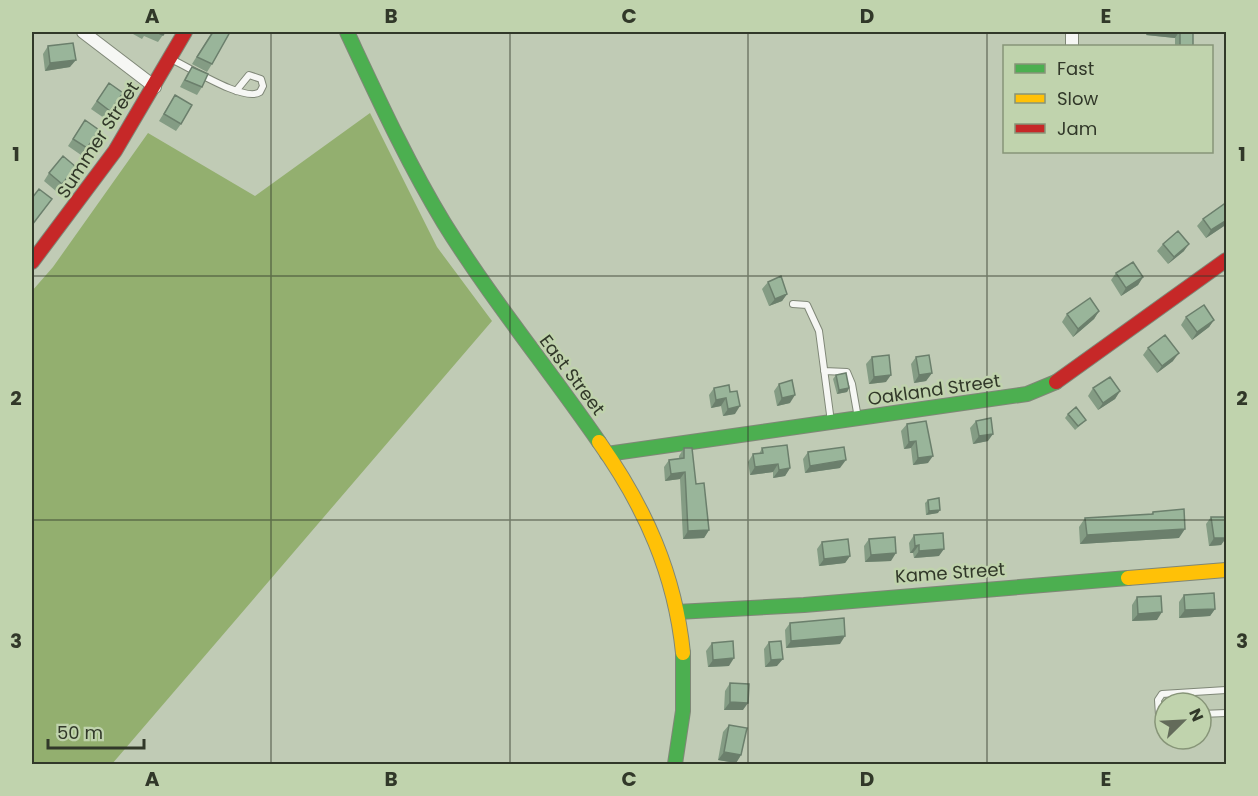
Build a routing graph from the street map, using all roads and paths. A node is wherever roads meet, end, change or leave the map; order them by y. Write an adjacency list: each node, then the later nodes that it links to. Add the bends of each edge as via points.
1 (83, 32): 5 (street)
2 (185, 32): 4 (street, Summer Street)
3 (347, 32): 13 (street, East Street, via 442,221)
4 (171, 58): 5 (street, Summer Street); 6 (lane)
5 (154, 87): 8 (street, Summer Street, via 80,202)
6 (236, 91)
7 (1227, 260): 11 (street, Oakland Street, via 1063,379 1027,394)
8 (32, 262)
9 (793, 304): 10 (lane, via 807,305 813,313)
10 (824, 371): 11 (lane, via 847,372); 12 (lane)
11 (858, 419): 12 (street, Oakland Street)
12 (831, 422): 13 (street, Oakland Street)
13 (607, 454): 15 (street, East Street, via 646,520 669,575)
14 (1227, 570): 15 (street, Kame Street)
15 (677, 612): 18 (street, East Street, via 684,701)
16 (1227, 690): 17 (lane)
17 (1211, 691)
18 (675, 765)

